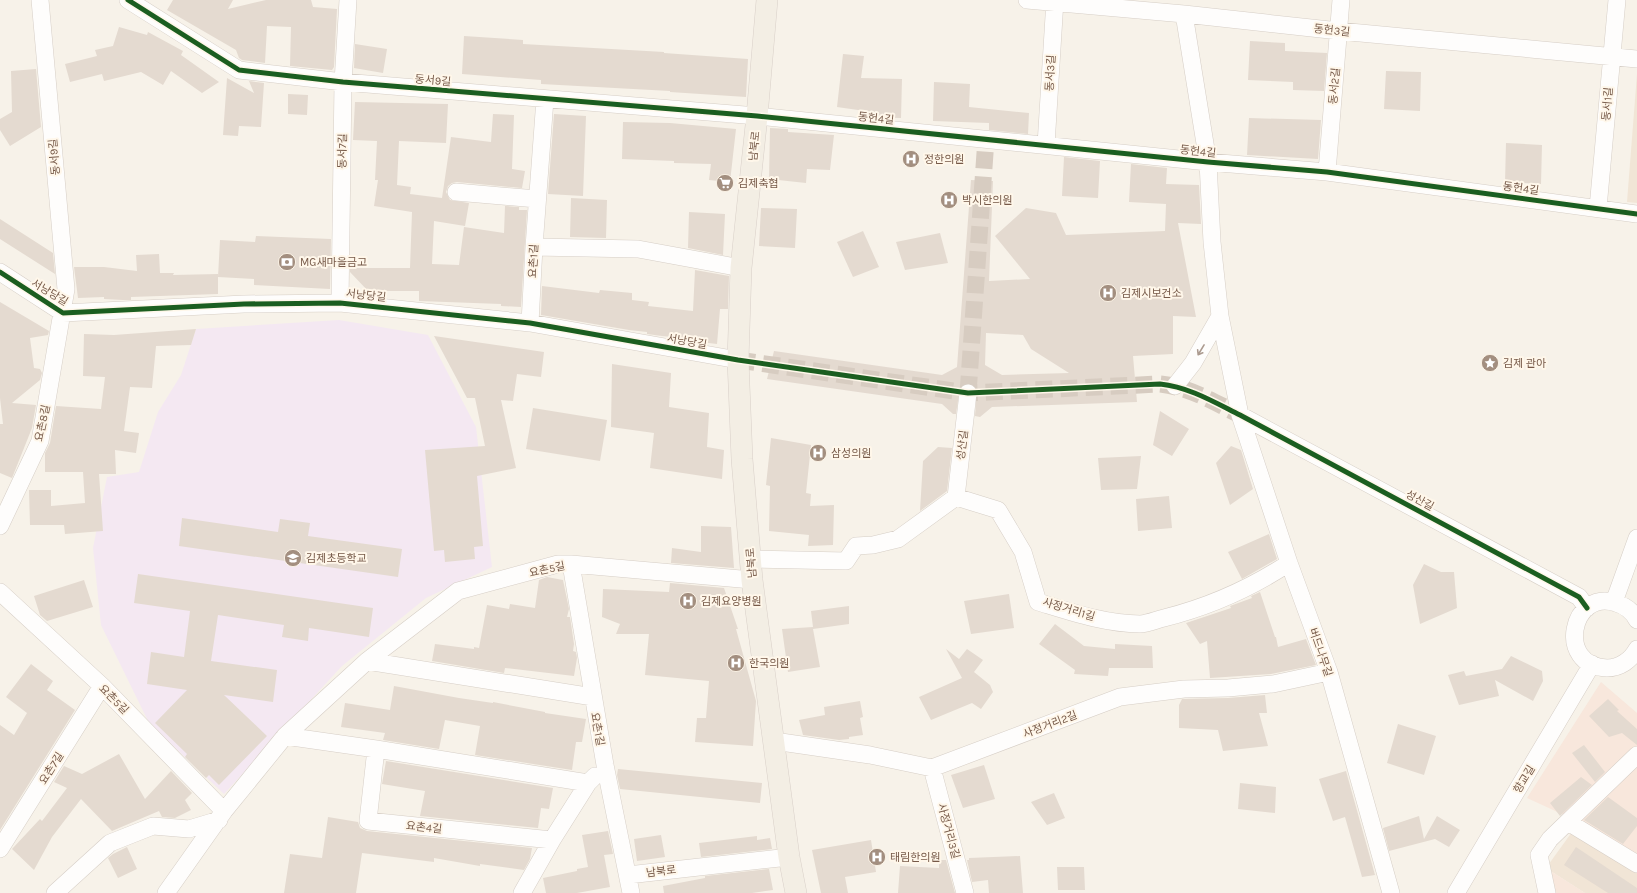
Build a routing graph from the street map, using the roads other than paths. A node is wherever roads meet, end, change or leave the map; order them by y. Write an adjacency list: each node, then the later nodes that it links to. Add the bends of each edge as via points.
1 (40, 0): 28 (street, 동서9길, via 66,290)
2 (128, 0): 14 (street, 동서9길, via 240,70)
3 (348, 0): 14 (street, 동서7길)
4 (767, 0): 16 (main road, 남북로)
5 (1027, 0): 8 (street, 동헌3길)
6 (1341, 0): 11 (street, 동서2길)
7 (1617, 0): 12 (street, 동서1길)
8 (1054, 1): 9 (street, 동헌3길); 17 (street, 동서3길)
9 (1152, 6): 10 (street, 동헌3길)
10 (1184, 14): 11 (street, 동헌3길); 18 (street, 동헌4길)
11 (1339, 31): 12 (street, 동헌3길); 19 (street, 동서2길)
12 (1611, 57): 13 (street, 동헌3길); 22 (street, 동서1길)
13 (1637, 59)
14 (343, 82): 15 (street, 동서9길); 27 (street, 동서7길)
15 (545, 100): 16 (street, 동서9길); 21 (street, 요촌1길)
16 (757, 116): 17 (street, 동헌4길); 25 (main road, 남북로)
17 (1046, 145): 18 (street, 동헌4길)
18 (1208, 162): 19 (street, 동헌4길); 29 (street, 동헌4길, via 1212,242)
19 (1327, 172): 22 (street, 동헌4길)
20 (456, 192): 21 (street)
21 (537, 199): 24 (street, 요촌1길)
22 (1598, 208): 23 (street, 동헌4길)
23 (1637, 214)
24 (534, 247): 25 (street, via 638,248); 30 (street, 요촌1길)
25 (741, 268): 31 (main road, 남북로)
26 (0, 272): 28 (street, 서낭당길)
27 (340, 303): 28 (street, 서낭당길, via 244,304); 30 (street, 서낭당길)
28 (62, 313): 36 (street, 요촌8길, via 40,441)
29 (1220, 316): 32 (street, one-way to 32, via 1193,363); 34 (street, 동헌4길)
30 (530, 323): 31 (street, 서낭당길)
31 (738, 360): 38 (main road, 남북로)
32 (1175, 386)
33 (968, 393): 35 (street, 성산길)
34 (1240, 415): 40 (street, 버드나무길); 44 (street, 성산길, via 1579,597)
35 (956, 496): 38 (street, via 898,539 856,546 846,560); 40 (street, 사정거리1길, via 998,510 1023,552 1038,602 1107,620 1141,624 1184,613 1264,579)
36 (0, 526)
37 (1637, 538): 43 (street)
38 (750, 559): 41 (main road, 남북로)
39 (571, 564): 41 (street, 요촌5길); 47 (street, 요촌5길, via 558,564 458,591); 51 (street, 요촌1길)
40 (1289, 564): 49 (street, 버드나무길)
41 (752, 580): 53 (main road, 남북로)
42 (0, 592): 50 (street, 요촌5길)
43 (1614, 602): 44 (street, via 1604,601); 45 (street, via 1623,605)
44 (1587, 608): 48 (street, via 1580,615 1574,633 1578,651)
45 (1637, 620)
46 (1636, 654): 48 (street, via 1619,666 1605,668)
47 (367, 661): 51 (street); 52 (street, 요촌5길)
48 (1592, 664): 74 (street, 향교길)
49 (1329, 672): 57 (street, 사정거리2길, via 1273,684 1184,689 1120,697); 73 (street, 버드나무길)
50 (102, 686): 59 (street, 요촌5길); 62 (street, 요촌7길)
51 (593, 697): 56 (street, 요촌1길)
52 (285, 736): 54 (street); 59 (street, 요촌5길)
53 (774, 741): 57 (street); 63 (main road, 남북로)
54 (376, 749): 58 (street); 61 (street, 요촌4길, via 368,821)
55 (1637, 755): 60 (street)
56 (605, 765): 58 (street); 65 (street, 요촌1길)
57 (932, 768): 72 (street, 사정거리3길)
58 (588, 783): 61 (street)
59 (222, 815): 67 (street, via 189,829 153,826 110,843); 68 (street, 요촌5길)
60 (1568, 822): 64 (street); 75 (street, via 1550,839 1539,855)
61 (552, 840): 66 (street)
62 (0, 849)
63 (789, 857): 65 (street, 남북로); 71 (main road, 남북로)
64 (1637, 864)
65 (628, 875): 70 (street, 요촌1길)
66 (534, 885): 69 (street)
67 (54, 893)
68 (166, 893)
69 (522, 893)
70 (631, 893)
71 (796, 893)
72 (965, 893)
73 (1391, 893)
74 (1456, 893)
75 (1547, 893)

